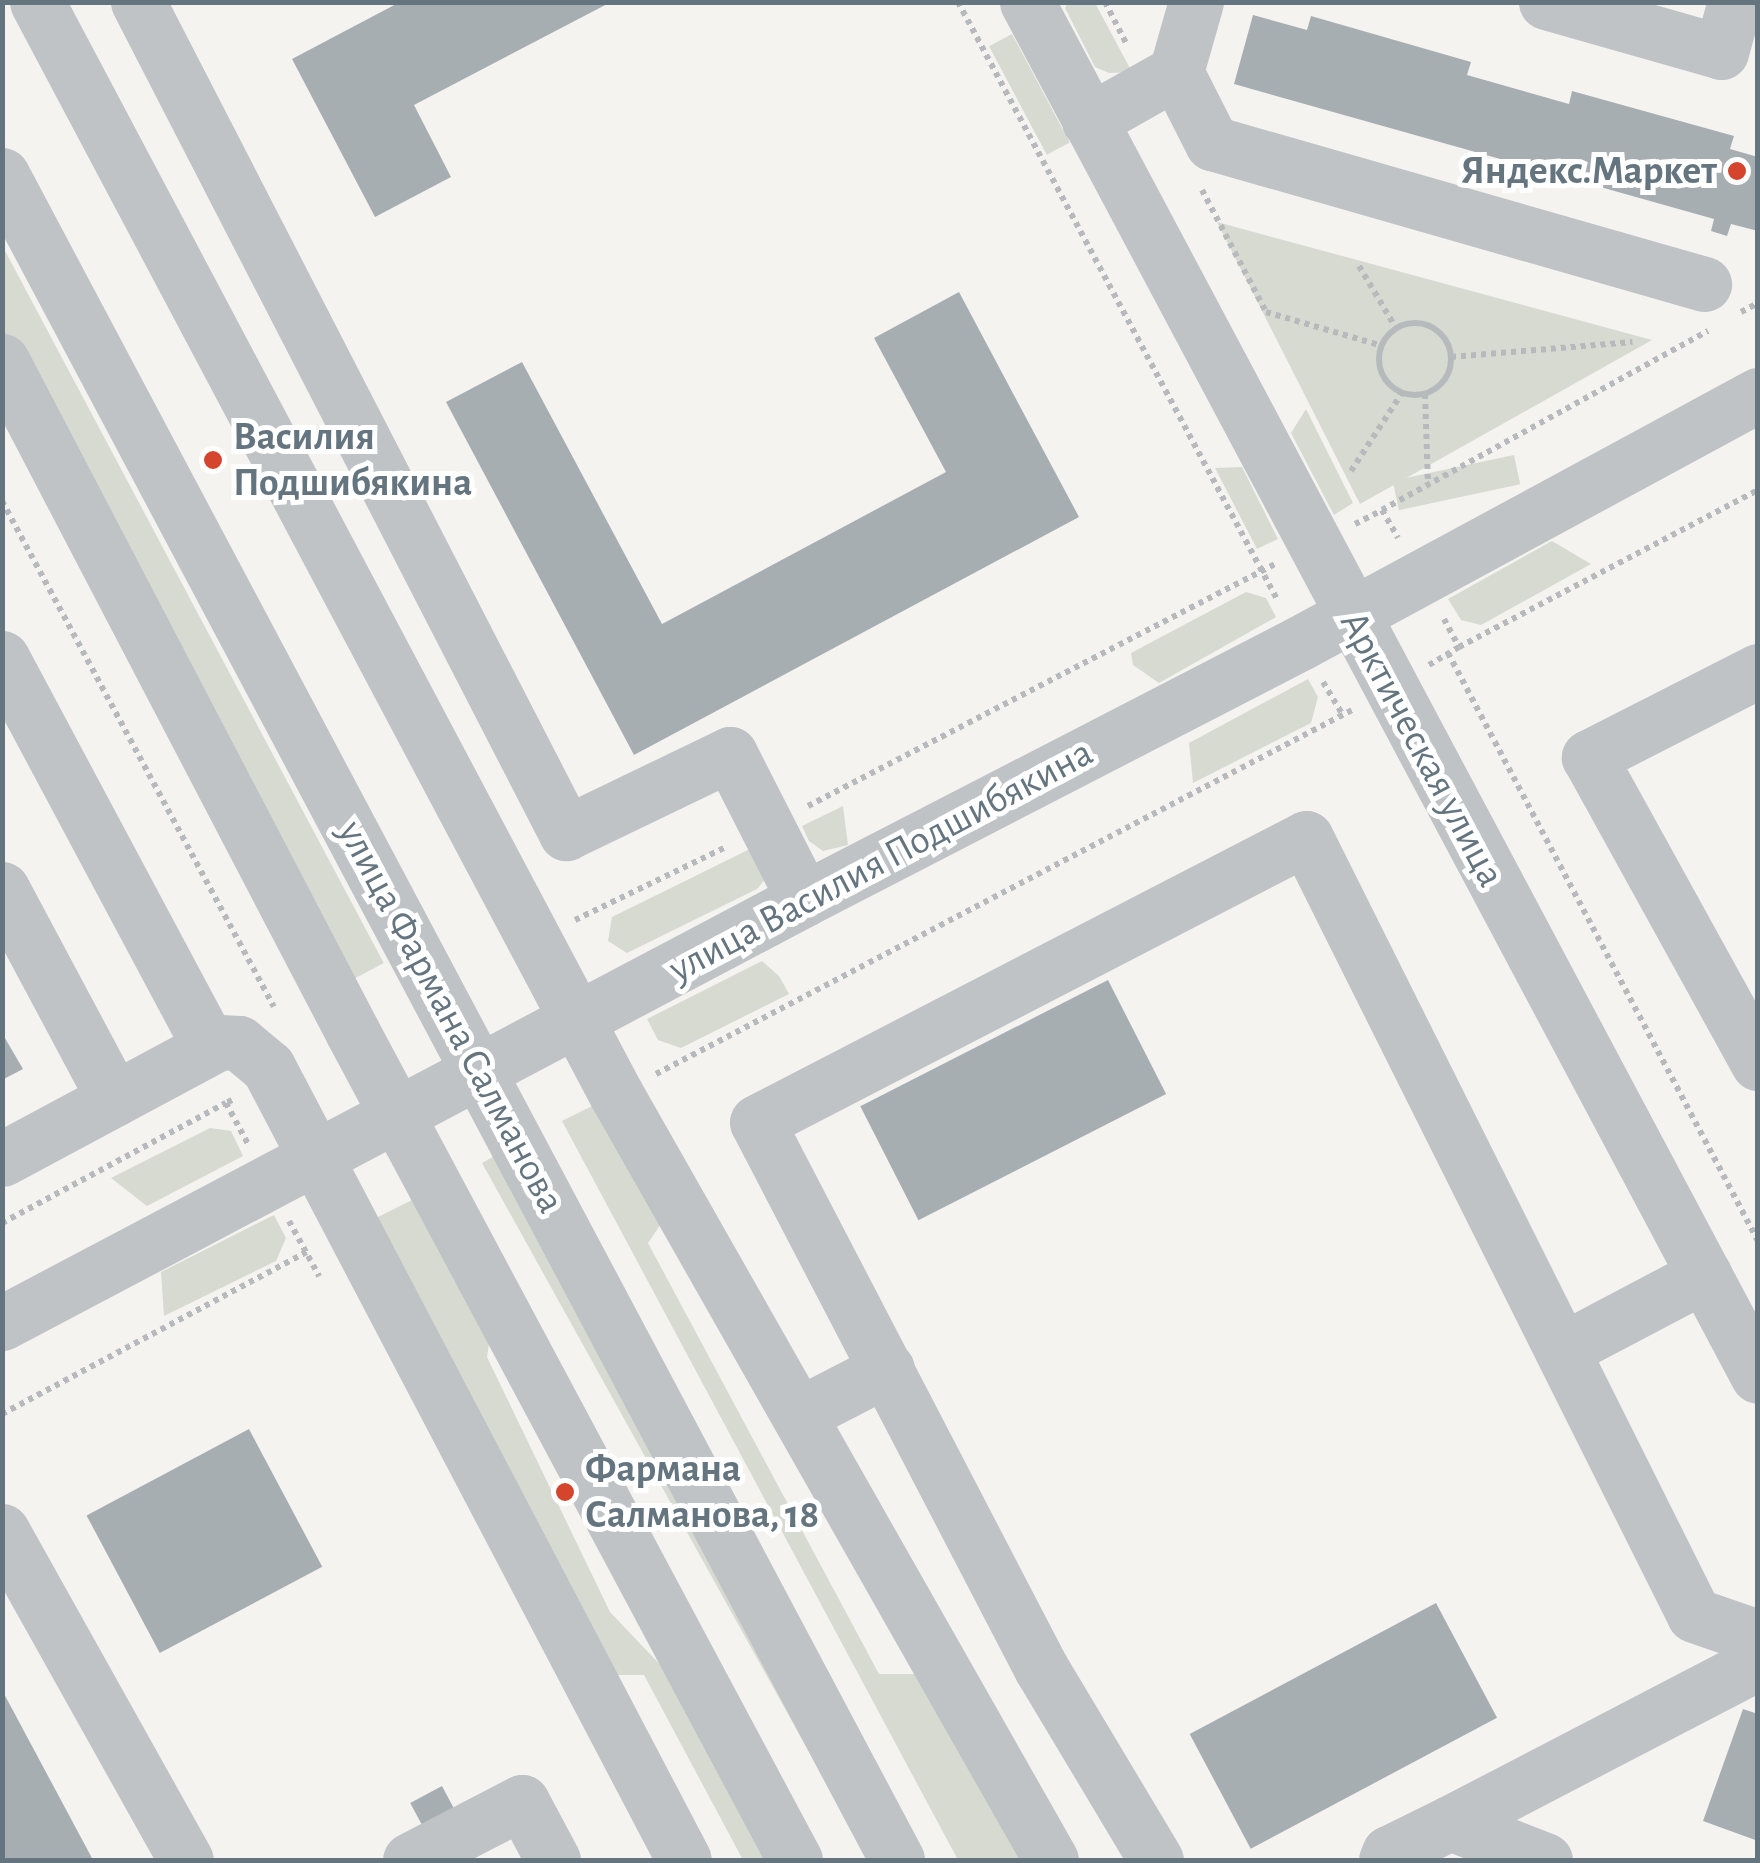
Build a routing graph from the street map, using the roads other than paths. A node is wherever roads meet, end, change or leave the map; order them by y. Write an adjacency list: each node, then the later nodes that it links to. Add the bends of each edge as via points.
1 (37, 2): 18 (street)
2 (138, 2): 17 (street, via 566,833 730,754)
3 (1027, 2): 8 (street, Арктическая улица)
4 (1196, 2): 7 (street)
5 (1546, 2): 6 (street, via 1720,52)
6 (1735, 2)
7 (1163, 80): 8 (street); 10 (street, via 1212,143)
8 (1089, 121): 13 (street, Арктическая улица)
9 (2, 175): 21 (street, улица Фармана Салманова)
10 (1722, 306)
11 (2, 360): 23 (street)
12 (1758, 395): 13 (street, улица Василия Подшибякина)
13 (1350, 616): 17 (street, улица Василия Подшибякина); 26 (street, Арктическая улица, via 1366,702)
14 (2, 658): 19 (street)
15 (1758, 671): 20 (street, via 1589,757)
16 (2, 889): 22 (street)
17 (804, 899): 18 (street, улица Василия Подшибякина)
18 (578, 1020): 21 (street, улица Василия Подшибякина); 31 (street)
19 (210, 1047): 22 (street); 24 (street, via 239,1044 268,1067)
20 (1758, 1063)
21 (481, 1072): 23 (street, улица Василия Подшибякина); 41 (street, улица Фармана Салманова)
22 (114, 1099): 25 (street)
23 (398, 1116): 24 (street, улица Василия Подшибякина); 40 (street)
24 (319, 1158): 27 (street, улица Василия Подшибякина); 39 (street)
25 (2, 1159)
26 (1704, 1275): 28 (street); 30 (street, Арктическая улица)
27 (2, 1323)
28 (1562, 1350): 29 (street, via 1306,838 757,1122); 33 (street, via 1694,1615)
29 (886, 1369): 31 (street); 43 (street, via 1041,1668)
30 (1758, 1376)
31 (800, 1414): 42 (street)
32 (2, 1531): 36 (street)
33 (1758, 1638)
34 (1758, 1663): 35 (street)
35 (1450, 1823): 44 (street); 45 (street)
36 (186, 1860)
37 (410, 1860): 38 (street, via 522,1802)
38 (553, 1860)
39 (684, 1860)
40 (795, 1860)
41 (897, 1860)
42 (1051, 1860)
43 (1156, 1860)
44 (1386, 1860)
45 (1545, 1860)

